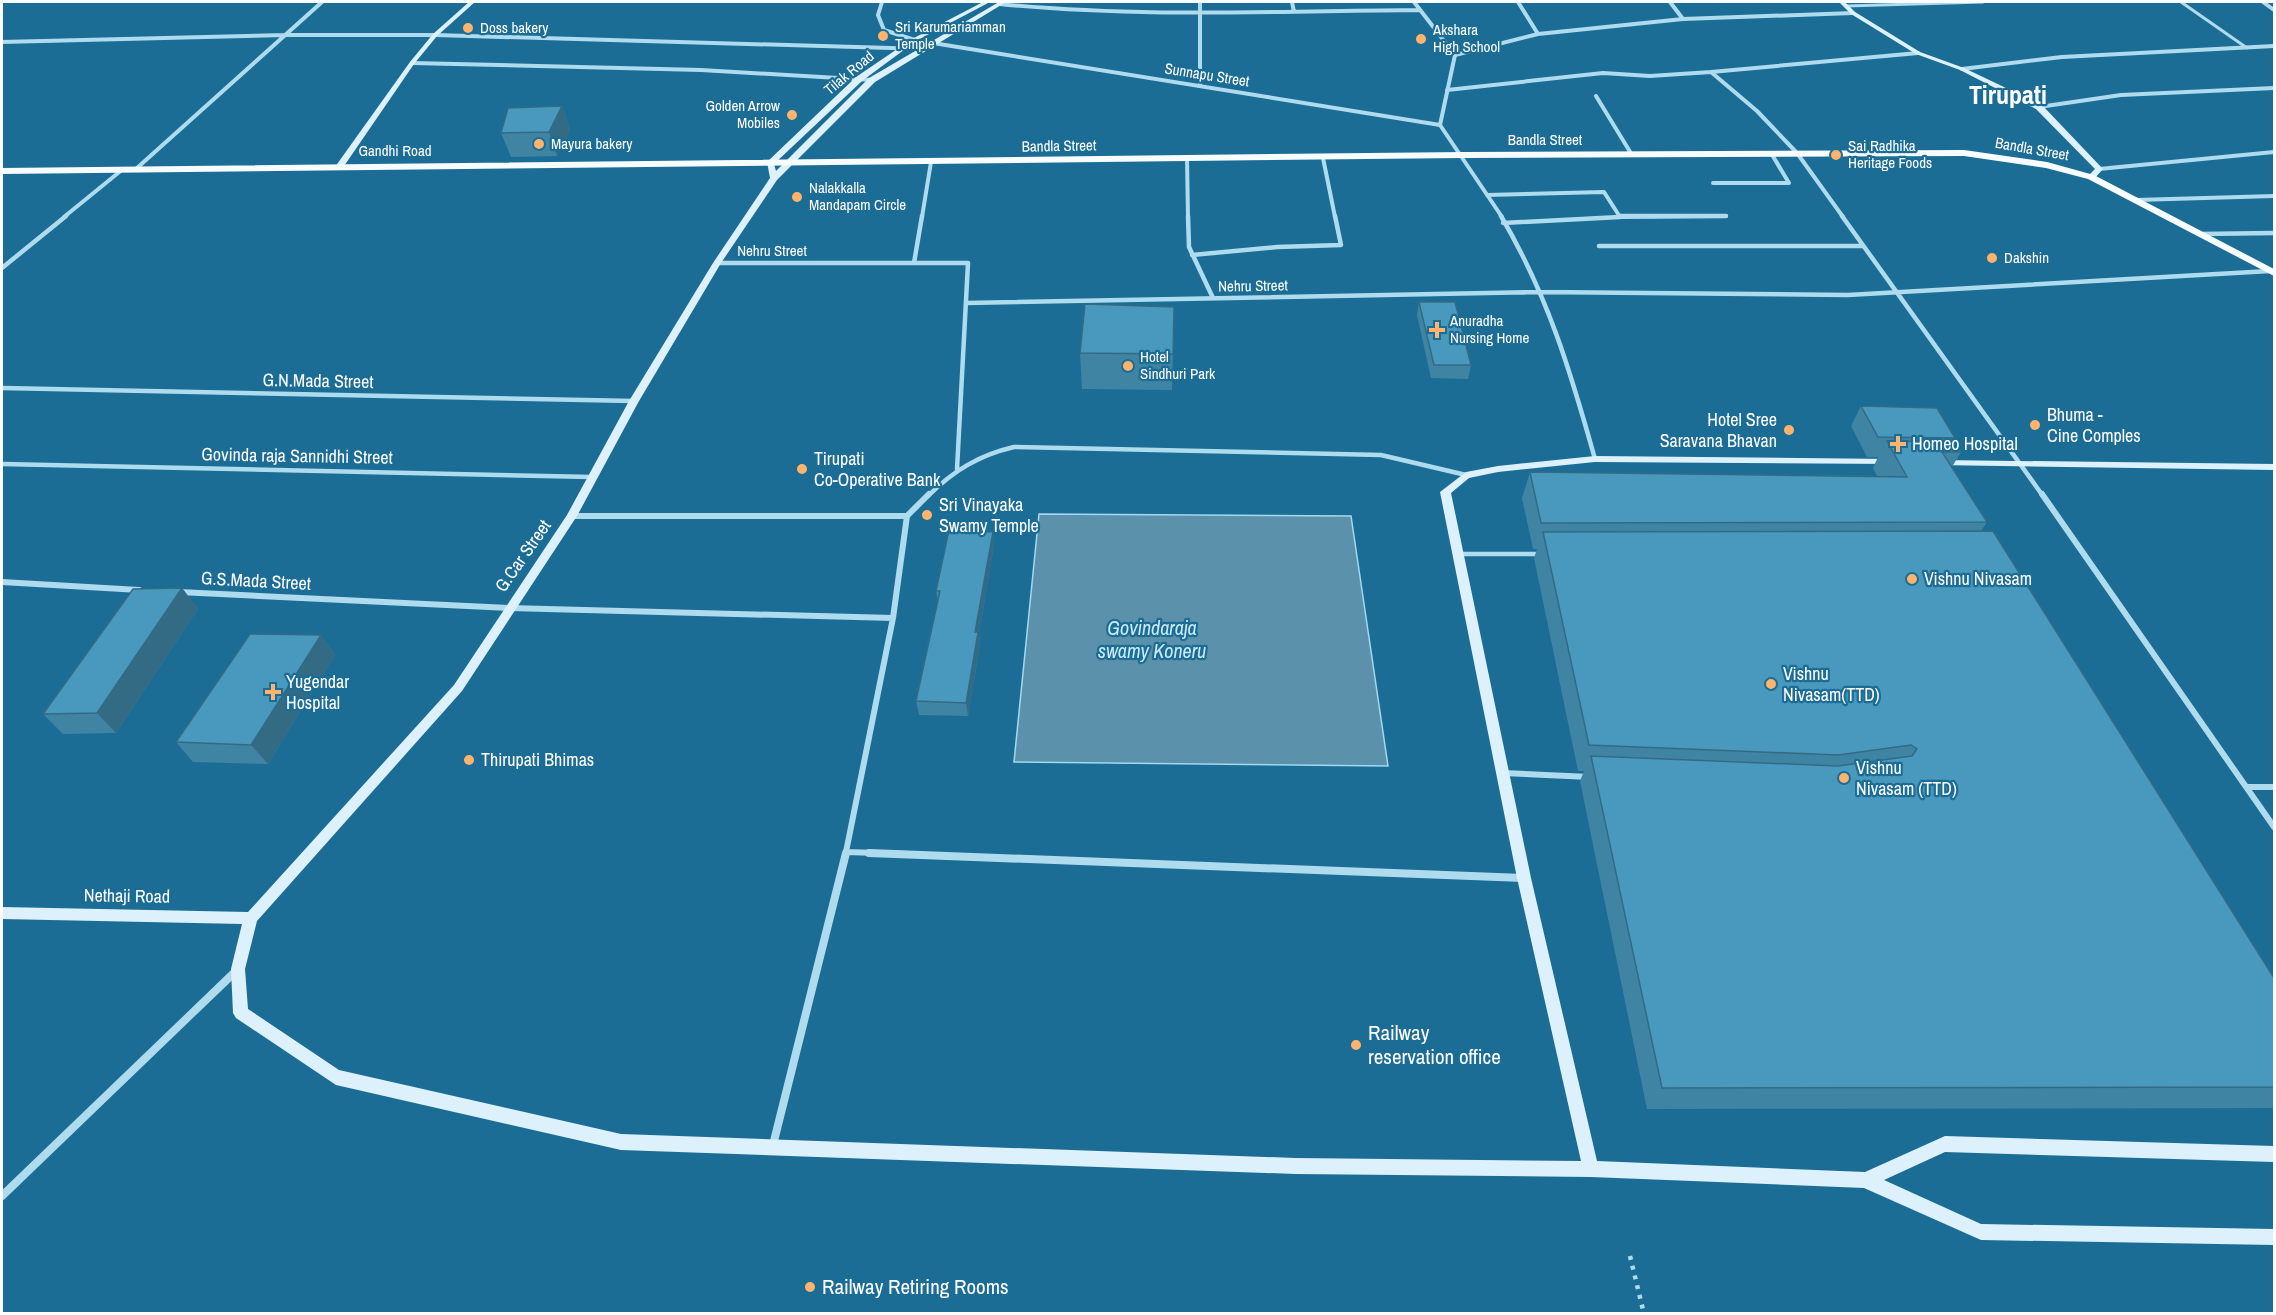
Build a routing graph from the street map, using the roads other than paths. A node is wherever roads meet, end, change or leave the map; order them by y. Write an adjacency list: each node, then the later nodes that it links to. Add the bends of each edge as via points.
1 (322, 2): 21 (street)
2 (472, 2): 23 (street)
3 (882, 2): 24 (street, via 878,15 884,30)
4 (988, 2): 24 (street, Tilak Road)
5 (1200, 2): 19 (street)
6 (1292, 2): 17 (street)
7 (1413, 2): 15 (street)
8 (1518, 2): 22 (street)
9 (1670, 2): 20 (street)
10 (1983, 2): 14 (lane)
11 (2181, 2): 29 (lane)
12 (2263, 2): 16 (street)
13 (1001, 3): 19 (street, via 1060,12); 26 (street, Tilak Road)
14 (1844, 4): 18 (street)
15 (1420, 10): 17 (street); 31 (street)
16 (2274, 10)
17 (1294, 12): 19 (street)
18 (1853, 13): 20 (street); 30 (street)
19 (1200, 14): 37 (street)
20 (1683, 19): 22 (street)
21 (285, 34): 23 (street); 25 (street); 54 (street)
22 (1538, 34): 31 (street)
23 (435, 35): 28 (street); 32 (street)
24 (914, 40): 26 (street); 28 (street, Tilak Road)
25 (2, 42)
26 (929, 45): 28 (street); 36 (street, Tilak Road); 37 (street, Sunnapu Street)
27 (2274, 46): 29 (street)
28 (903, 48): 35 (street, Tilak Road)
29 (2247, 48): 33 (street, via 2062,57)
30 (1918, 53): 33 (street); 34 (street)
31 (1455, 55): 39 (street)
32 (412, 63): 35 (street, via 701,70); 53 (street)
33 (1962, 69): 41 (street)
34 (1711, 72): 39 (street, via 1650,76 1603,73); 45 (street, via 1757,111)
35 (859, 79): 36 (street); 51 (street, Tilak Road)
36 (873, 80): 52 (street, Tilak Road)
37 (1200, 86): 42 (street, Sunnapu Street)
38 (2274, 88): 41 (street, via 2121,95)
39 (1447, 90): 42 (street)
40 (1596, 96): 47 (street)
41 (2039, 107): 56 (street)
42 (1440, 125): 46 (street)
43 (2274, 152): 56 (street)
44 (1771, 153): 45 (main road, Bandla Street); 47 (main road, Bandla Street); 60 (street, via 1789,183)
45 (1797, 153): 59 (main road, Bandla Street, via 1964,153 2047,165); 70 (street)
46 (1464, 155): 47 (main road, Bandla Street); 48 (main road, Bandla Street); 61 (street)
47 (1632, 155)
48 (1323, 158): 49 (main road, Bandla Street); 71 (street, via 1341,245)
49 (1187, 159): 50 (main road, Bandla Street); 71 (street, via 1188,247)
50 (931, 162): 52 (main road, Bandla Street); 73 (street)
51 (770, 164): 52 (main road, Gandhi Road); 53 (main road, Gandhi Road); 58 (street)
52 (789, 164): 58 (street, G.Car Street)
53 (339, 167): 54 (main road, Gandhi Road)
54 (137, 168): 55 (main road, Gandhi Road)
55 (123, 169): 57 (main road, Gandhi Road); 74 (street)
56 (2099, 169): 59 (street)
57 (2, 171)
58 (774, 177): 72 (street, G.Car Street)
59 (2091, 177): 63 (main road, Bandla Street)
60 (1713, 183)
61 (1487, 195): 65 (street, via 1604,192); 66 (street)
62 (2274, 196): 63 (street)
63 (2135, 200): 68 (main road, Bandla Street)
64 (1726, 216): 65 (street)
65 (1620, 217): 66 (street)
66 (1503, 222): 76 (street)
67 (2274, 233): 68 (street)
68 (2199, 234): 75 (main road, Bandla Street)
69 (1599, 246): 70 (street)
70 (1863, 246): 77 (street)
71 (1192, 255): 78 (street)
72 (717, 262): 73 (street, Nehru Street); 81 (street, G.Car Street)
73 (914, 263): 79 (street, Nehru Street, via 968,263)
74 (2, 268)
75 (2272, 272): 77 (street, Nehru Street)
76 (1540, 292): 77 (street, Nehru Street); 78 (street, Nehru Street); 82 (street, via 1563,345)
77 (1896, 292): 85 (street)
78 (1213, 298): 79 (street, Nehru Street)
79 (966, 303): 88 (street, Nehru Street)
80 (2, 388): 81 (street, G.N.Mada Street)
81 (634, 402): 90 (street, G.Car Street)
82 (1595, 459): 83 (street); 89 (street)
83 (1904, 462)
84 (2, 464): 90 (street, Govinda raja Sannidhi Street)
85 (2020, 464): 86 (street); 87 (street); 102 (street)
86 (1938, 466)
87 (2274, 467)
88 (957, 469): 89 (street, via 988,451 1014,447 1381,455); 92 (street)
89 (1466, 475): 93 (street, via 1445,492)
90 (592, 477): 91 (street, G.Car Street)
91 (572, 516): 92 (street); 98 (street, G.Car Street)
92 (908, 516): 99 (street)
93 (1457, 554): 94 (lane); 100 (street)
94 (1551, 554)
95 (2, 582): 96 (street)
96 (144, 590)
97 (168, 591): 98 (street, G.S.Mada Street)
98 (509, 608): 99 (street, G.S.Mada Street); 108 (street, G.Car Street, via 458,688)
99 (893, 618): 105 (street)
100 (1503, 773): 101 (street); 106 (street)
101 (1597, 777)
102 (2247, 787): 103 (street); 104 (street)
103 (2274, 788)
104 (2274, 826)
105 (846, 852): 106 (street); 110 (street)
106 (1524, 878): 112 (street)
107 (2, 913): 108 (street, Nethaji Road)
108 (251, 918): 109 (street)
109 (238, 969): 110 (street, via 241,1013 336,1077 621,1142); 114 (street)
110 (772, 1148): 112 (street, via 1295,1166)
111 (2274, 1154): 113 (street, via 1945,1144)
112 (1590, 1169): 113 (street)
113 (1865, 1180): 115 (street, via 1981,1232)
114 (2, 1196)
115 (2274, 1237)

